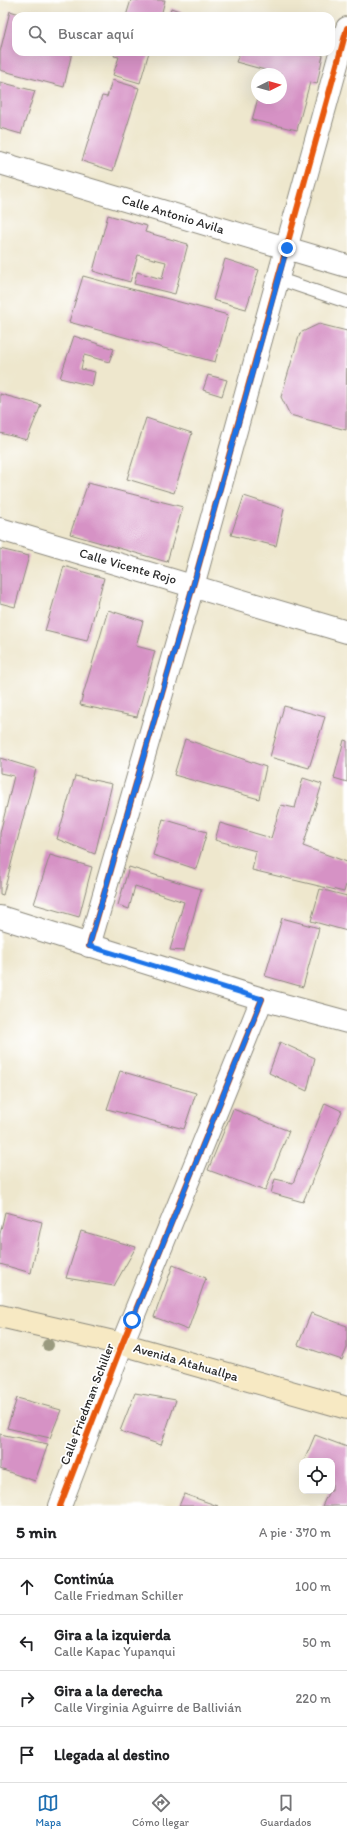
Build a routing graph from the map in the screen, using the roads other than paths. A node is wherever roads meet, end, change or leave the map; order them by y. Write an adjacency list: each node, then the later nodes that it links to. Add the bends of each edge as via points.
1 (347, 28): 3 (street)
2 (0, 163): 3 (street, Calle Antonio Avila)
3 (287, 248): 4 (street, Calle Antonio Avila); 5 (street)
4 (347, 266)
5 (279, 279): 6 (lane); 8 (street)
6 (347, 302)
7 (0, 529): 8 (street, Calle Vicente Rojo)
8 (193, 586): 9 (street, Calle Vicente Rojo); 11 (street)
9 (347, 632)
10 (0, 917): 11 (street)
11 (89, 946): 12 (street)
12 (262, 999): 13 (street); 15 (street, Calle Friedman Schiller)
13 (347, 1022)
14 (0, 1316): 15 (main road, Avenida Atahuallpa)
15 (122, 1344): 16 (main road, Avenida Atahuallpa); 17 (street, Calle Friedman Schiller)
16 (347, 1408)
17 (60, 1506)

